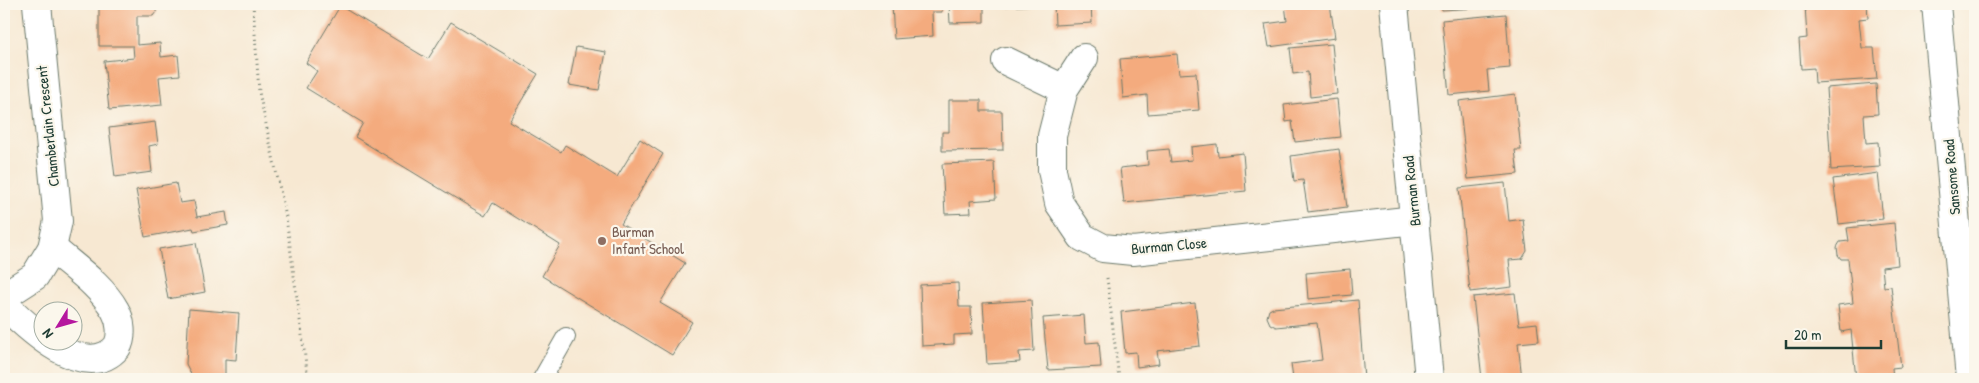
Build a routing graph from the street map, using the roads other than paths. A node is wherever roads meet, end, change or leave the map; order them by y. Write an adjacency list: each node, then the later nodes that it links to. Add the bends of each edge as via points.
1 (37, 4): 8 (street, Chamberlain Crescent, via 58,221)
2 (1394, 4): 7 (street, Burman Road)
3 (1936, 4): 14 (street, Sansome Road)
4 (1084, 58): 6 (street, Burman Close)
5 (1006, 61): 6 (street)
6 (1064, 90): 7 (street, Burman Close, via 1052,136 1052,170 1060,203 1082,237 1103,248 1133,251)
7 (1415, 220): 13 (street, Burman Road)
8 (52, 248): 9 (street, Chamberlain Crescent, via 35,276); 10 (street, via 100,291 115,310 120,324 119,343 110,358 93,364 72,362 40,340)
9 (4, 296)
10 (4, 304)
11 (566, 337): 12 (lane)
12 (542, 379)
13 (1429, 379)
14 (1970, 379)

